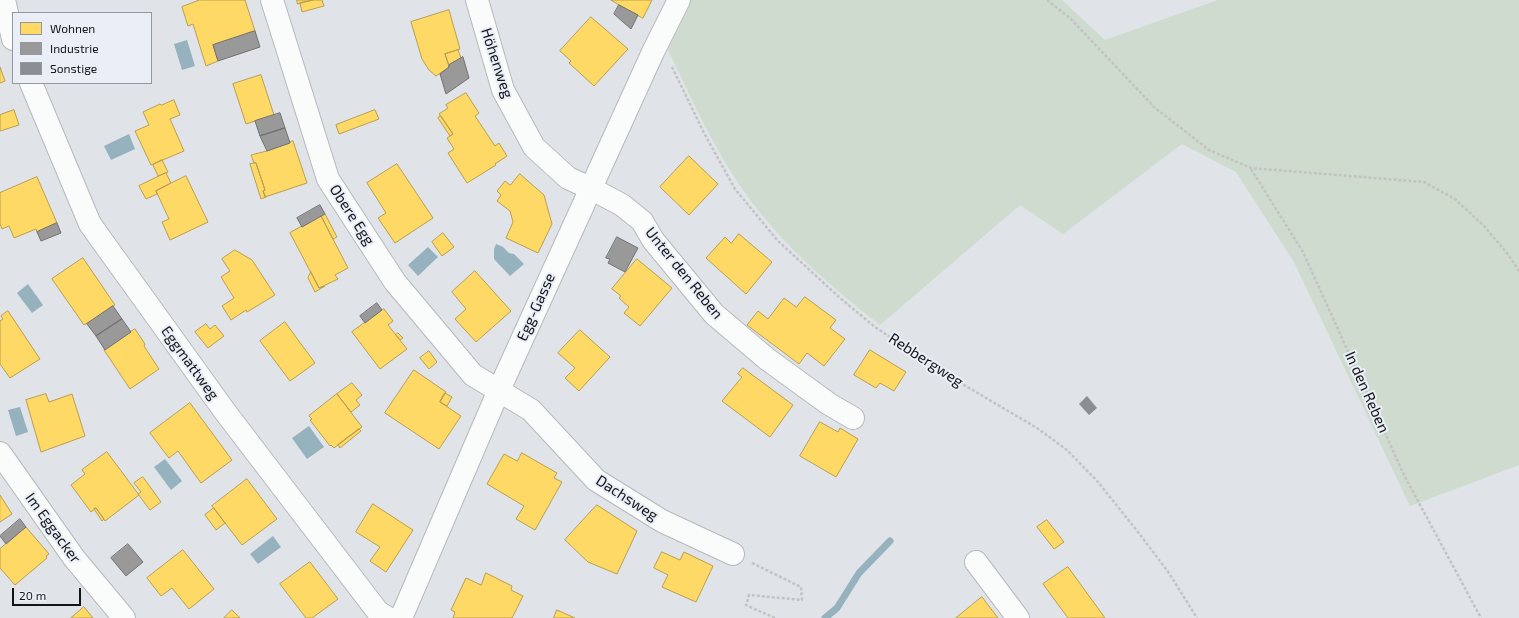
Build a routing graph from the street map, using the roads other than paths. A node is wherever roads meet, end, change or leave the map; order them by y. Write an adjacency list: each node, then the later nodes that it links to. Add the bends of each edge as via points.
1 (4, 0): 5 (street)
2 (272, 0): 8 (street, Obere Egg, via 328,179 395,282 473,375)
3 (477, 0): 7 (street, Höhenweg, via 503,90 534,147 568,178)
4 (680, 0): 7 (street, Egg-Gasse)
5 (12, 35)
6 (31, 84): 14 (street, Eggmattweg, via 90,224 226,413 378,612)
7 (590, 188): 8 (street, Egg-Gasse); 9 (street, Unter den Reben, via 622,205 642,221 653,240 714,314 767,359 829,404)
8 (499, 390): 11 (street, Dachsweg, via 531,410 596,480 662,521); 15 (street, Egg-Gasse)
9 (853, 418)
10 (0, 453): 13 (street, Im Eggacker, via 74,558)
11 (733, 554)
12 (976, 562): 16 (street)
13 (124, 618)
14 (388, 618)
15 (401, 618)
16 (1018, 618)

